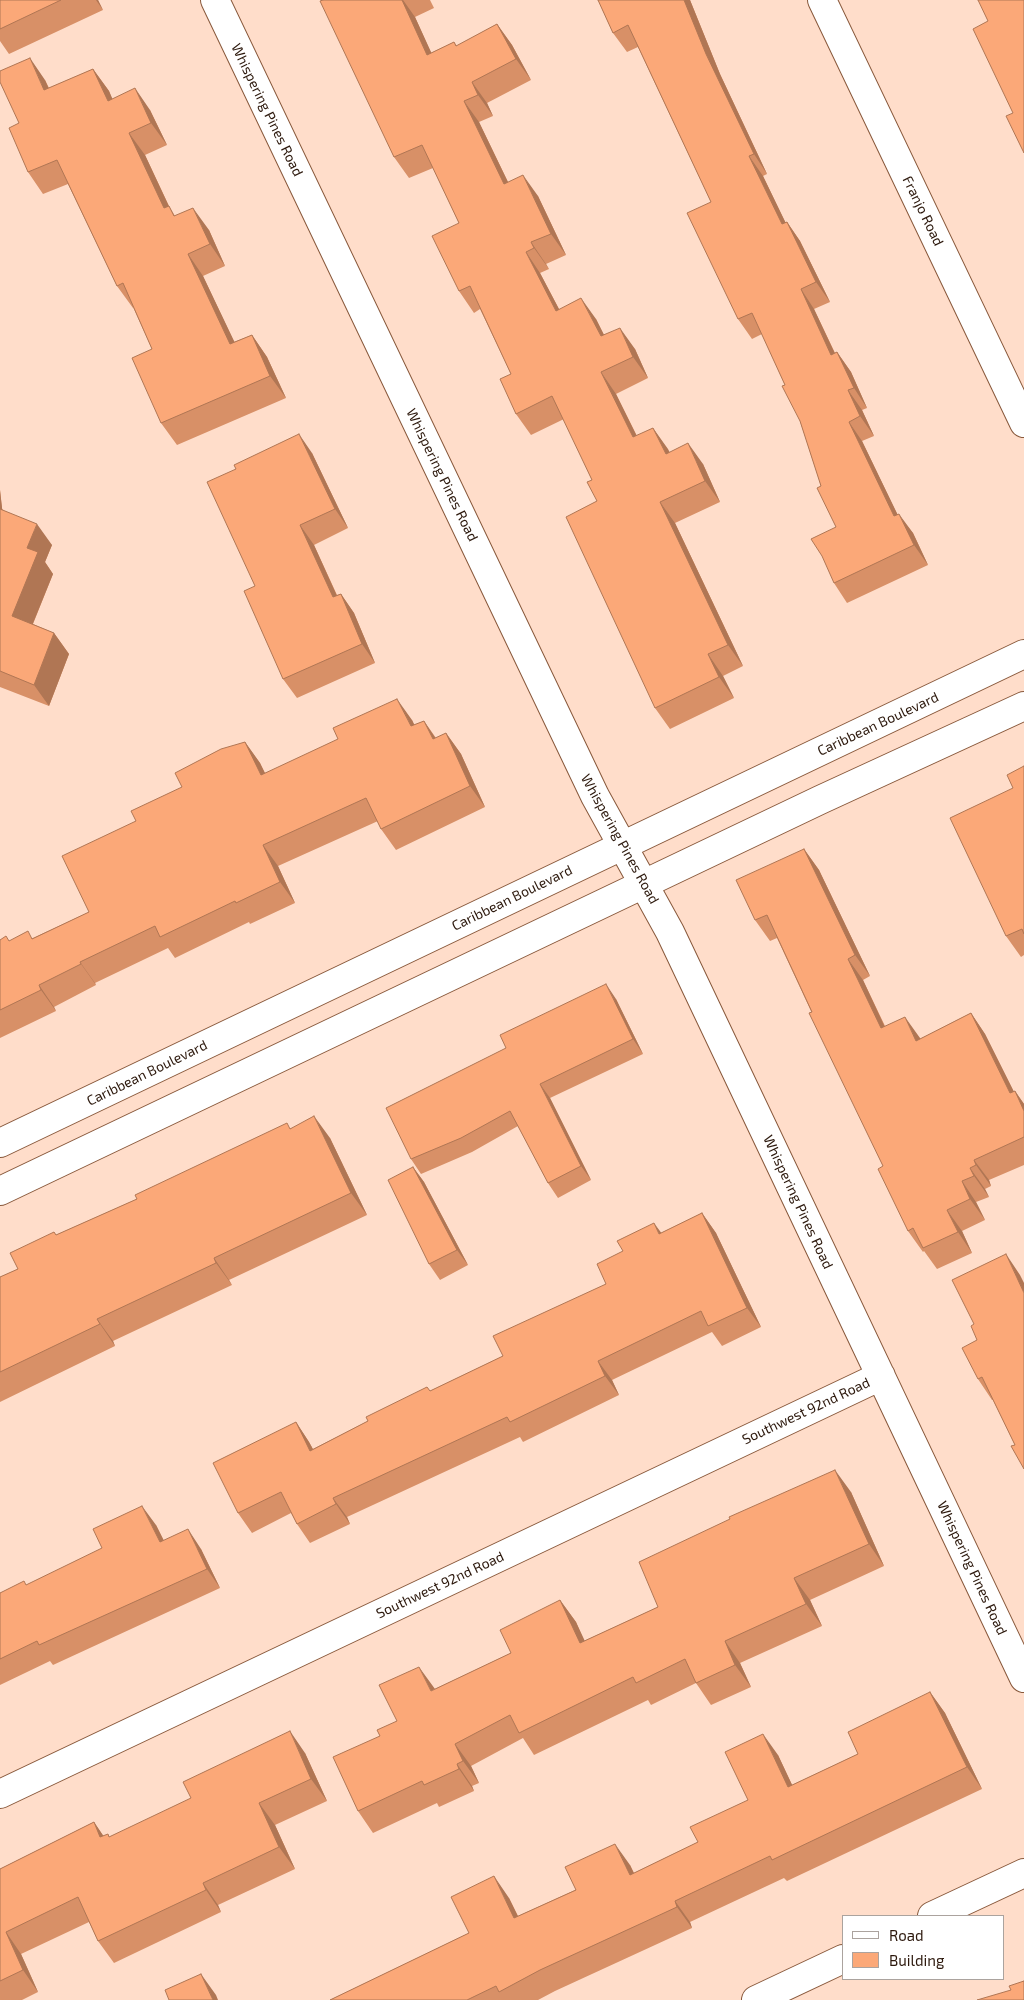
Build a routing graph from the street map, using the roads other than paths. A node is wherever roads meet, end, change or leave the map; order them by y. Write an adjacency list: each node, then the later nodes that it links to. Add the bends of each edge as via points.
1 (215, 0): 6 (street, Whispering Pines Road, via 595,796)
2 (822, 0): 3 (street, Franjo Road)
3 (1024, 423)
4 (1024, 654): 6 (street, Caribbean Boulevard)
5 (1024, 706): 7 (street)
6 (622, 845): 7 (street, Whispering Pines Road); 8 (street, Caribbean Boulevard)
7 (644, 884): 9 (street); 10 (street, Whispering Pines Road, via 670,932)
8 (0, 1143)
9 (0, 1191)
10 (881, 1376): 11 (street, Whispering Pines Road); 12 (street, Southwest 92nd Road)
11 (1024, 1678)
12 (0, 1794)
13 (1024, 1873): 14 (street)
14 (934, 1915)
15 (842, 1959): 16 (street)
16 (756, 2000)

